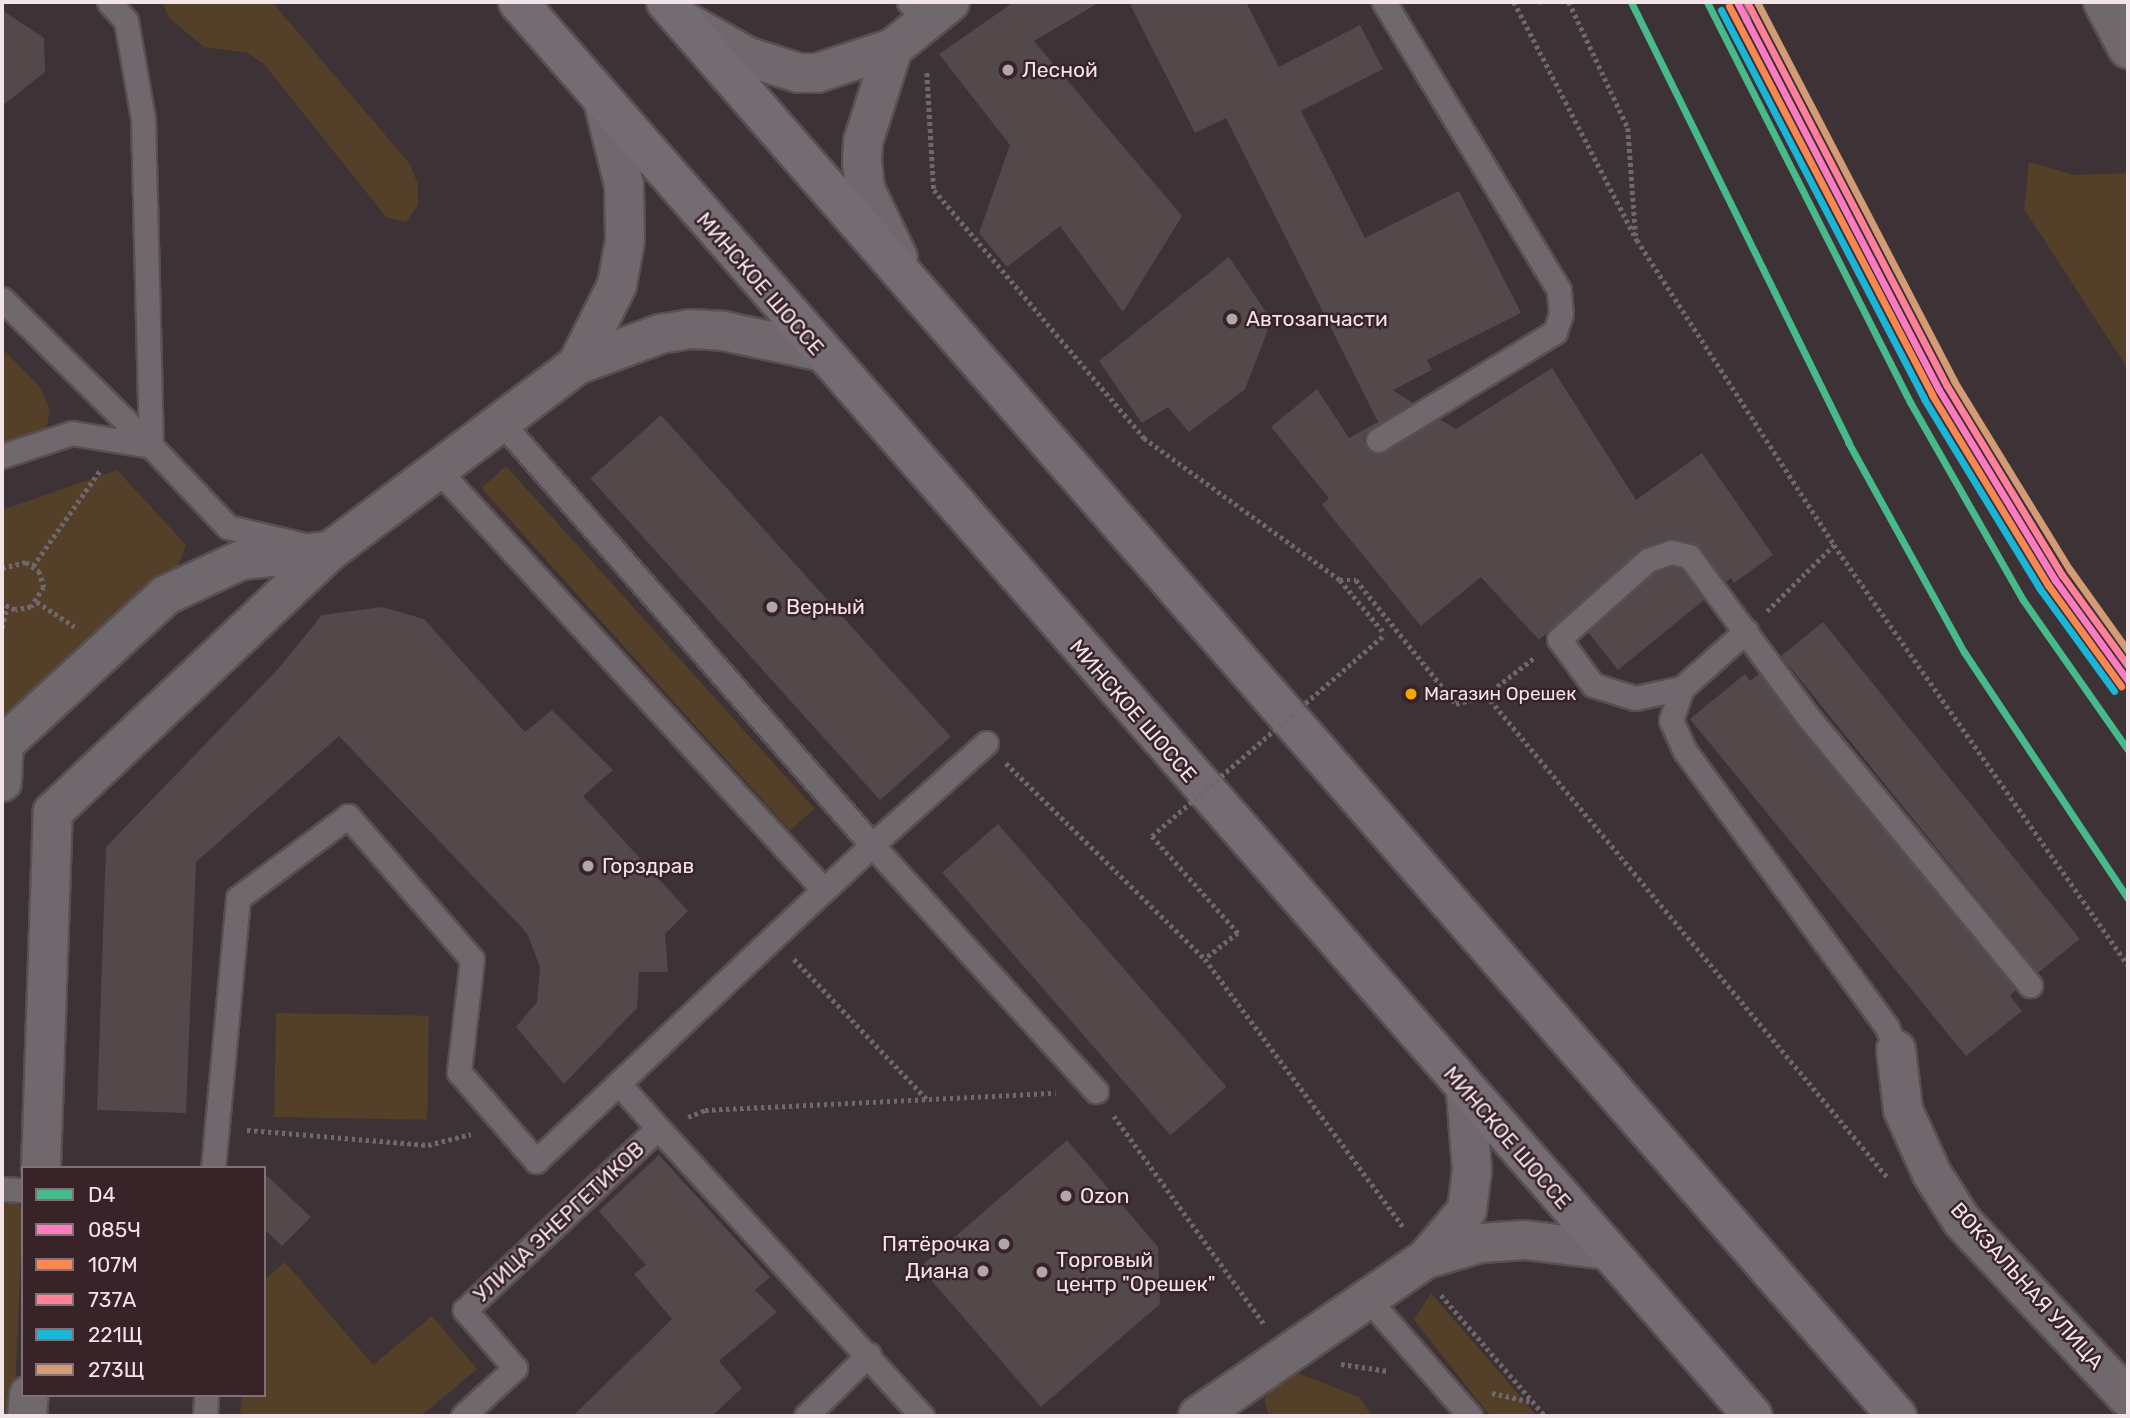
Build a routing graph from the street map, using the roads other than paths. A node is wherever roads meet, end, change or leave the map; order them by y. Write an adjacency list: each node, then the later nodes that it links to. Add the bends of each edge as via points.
1 (109, 2): 16 (lane, via 126,21 143,118)
2 (518, 2): 9 (highway, МИНСКОЕ ШОССЕ)
3 (1384, 2): 15 (lane, via 1559,290 1561,314 1555,332)
4 (2103, 2): 8 (street)
5 (928, 8): 7 (street)
6 (673, 11): 7 (street, via 748,57 800,73 832,70); 10 (highway)
7 (893, 48): 10 (street, via 863,142 862,161 865,189 875,215)
8 (2128, 49)
9 (604, 104): 12 (highway, МИНСКОЕ ШОССЕ); 13 (street, via 624,185 625,240 617,285)
10 (909, 278): 52 (highway)
11 (2, 299): 16 (lane)
12 (818, 351): 13 (street, via 690,329 660,334); 31 (highway, МИНСКОЕ ШОССЕ)
13 (578, 365): 14 (street)
14 (501, 422): 18 (street); 25 (lane)
15 (1378, 440)
16 (151, 446): 17 (lane, via 72,433); 19 (lane, via 229,527)
17 (2, 456)
18 (438, 470): 19 (street); 26 (lane)
19 (330, 551): 23 (street, via 241,560 166,595); 33 (street, via 54,812)
20 (1746, 631): 21 (lane); 21 (lane, via 1689,555 1671,552 1648,560 1559,639 1593,685 1635,698); 27 (lane, via 1809,718)
21 (1682, 688): 28 (lane, via 1671,720 1685,751 1887,1027)
22 (986, 743): 25 (lane)
23 (3, 744): 24 (street)
24 (2, 782)
25 (872, 845): 26 (lane); 30 (lane)
26 (824, 890): 29 (lane)
27 (2030, 985)
28 (1896, 1051): 43 (street, ВОКЗАЛЬНАЯ УЛИЦА, via 1903,1110 1932,1174 1962,1221)
29 (620, 1085): 32 (lane); 34 (lane, via 536,1161 459,1072 472,959 348,816 238,898)
30 (1096, 1091)
31 (1466, 1092): 37 (highway, МИНСКОЕ ШОССЕ); 38 (street, via 1472,1170 1467,1210)
32 (658, 1128): 40 (lane, УЛИЦА ЭНЕРГЕТИКОВ); 46 (lane, УЛИЦА ЭНЕРГЕТИКОВ, via 465,1310 515,1368)
33 (41, 1166)
34 (213, 1166)
35 (2, 1189): 36 (lane)
36 (21, 1189)
37 (1606, 1250): 38 (street, via 1525,1240 1481,1243); 51 (highway, МИНСКОЕ ШОССЕ)
38 (1426, 1259): 39 (street)
39 (1368, 1299): 49 (street); 50 (lane)
40 (869, 1354): 47 (lane); 48 (lane, УЛИЦА ЭНЕРГЕТИКОВ)
41 (29, 1397): 44 (street)
42 (206, 1397): 45 (lane)
43 (2128, 1398)
44 (27, 1416)
45 (205, 1416)
46 (463, 1416)
47 (806, 1416)
48 (922, 1416)
49 (1198, 1416)
50 (1471, 1416)
51 (1753, 1416)
52 (1897, 1416)

